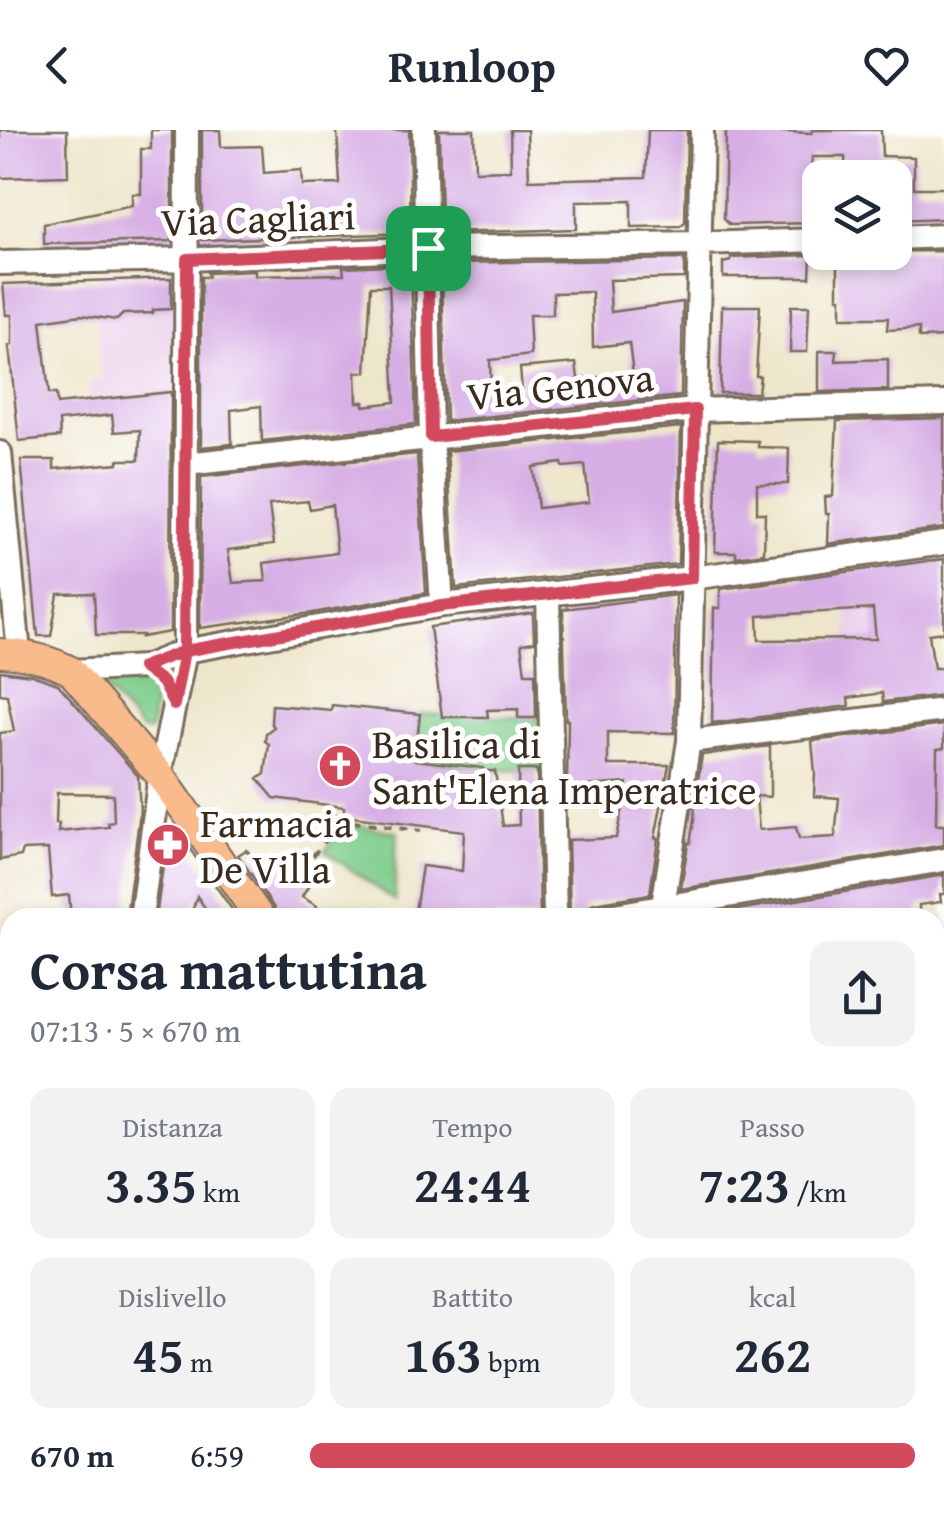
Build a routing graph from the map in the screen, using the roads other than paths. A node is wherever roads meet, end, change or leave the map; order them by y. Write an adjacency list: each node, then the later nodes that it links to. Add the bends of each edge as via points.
1 (188, 130): 9 (street)
2 (424, 130): 8 (street)
3 (702, 130): 7 (street)
4 (944, 236): 5 (street)
5 (912, 237)
6 (802, 241): 7 (street, Via Cagliari)
7 (700, 244): 8 (street, Via Cagliari); 12 (street)
8 (428, 248): 9 (street, Via Cagliari); 13 (street)
9 (187, 259): 10 (street, Via Cagliari); 15 (street)
10 (0, 263)
11 (944, 404): 12 (street, Via Genova)
12 (695, 410): 13 (street, Via Genova); 17 (street)
13 (431, 437): 15 (street, Via Genova); 19 (street)
14 (0, 453): 21 (street)
15 (185, 464): 20 (street)
16 (944, 544): 17 (street)
17 (692, 578): 18 (street); 26 (street)
18 (548, 594): 19 (street); 31 (street)
19 (442, 606): 20 (street)
20 (184, 651): 22 (street); 24 (street)
21 (10, 654): 23 (main road)
22 (142, 667): 23 (street); 24 (street, via 162,682)
23 (71, 670): 27 (main road)
24 (174, 705): 27 (street)
25 (944, 710): 26 (street)
26 (690, 741): 32 (street)
27 (160, 775): 29 (street); 30 (main road)
28 (944, 860): 33 (street)
29 (142, 908)
30 (253, 908)
31 (554, 908)
32 (663, 908)
33 (684, 908)

